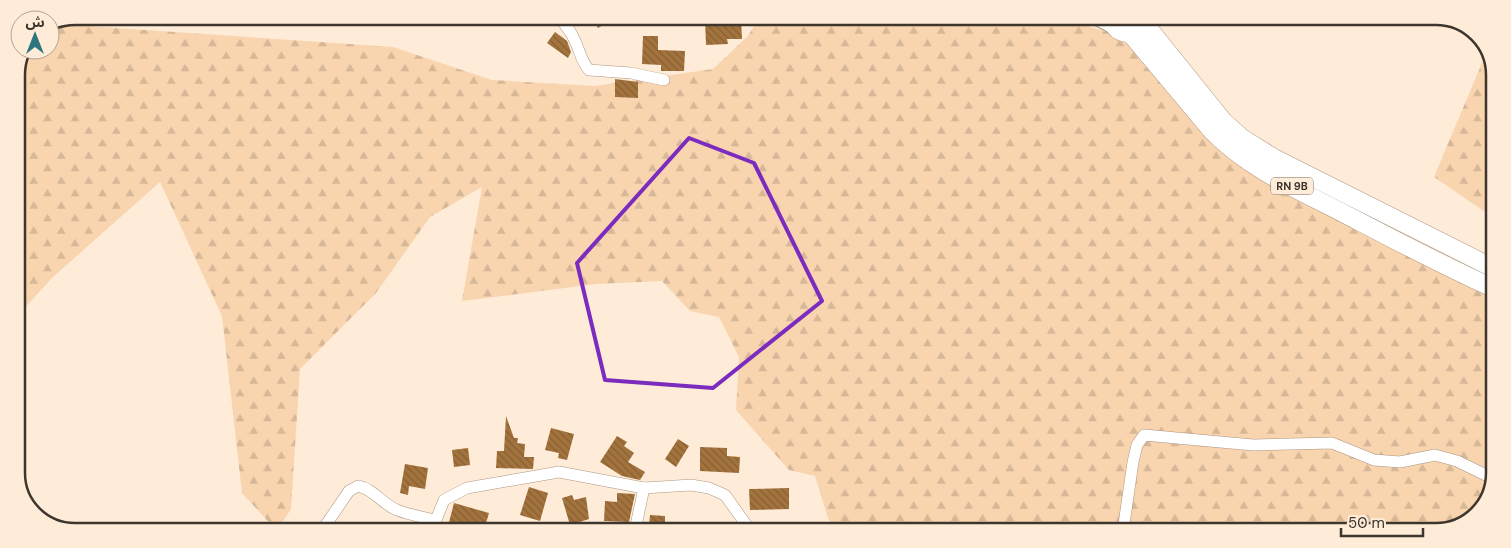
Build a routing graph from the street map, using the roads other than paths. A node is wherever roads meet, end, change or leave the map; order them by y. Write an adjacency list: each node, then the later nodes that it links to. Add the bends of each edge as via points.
1 (566, 25): 6 (street, via 589,70 631,73)
2 (1115, 25): 8 (main road, RN 9B, via 1212,131 1245,159 1308,195)
3 (1120, 25): 4 (main road, via 1138,28)
4 (1139, 25)
5 (1146, 25): 7 (main road, RN 9B, via 1206,103 1242,138 1274,158)
6 (664, 80)
7 (1486, 264)
8 (1486, 285)
9 (1486, 475): 16 (street, via 1435,455 1400,462 1374,460 1332,443 1253,445 1144,435 1137,445 1133,462)
10 (644, 488): 13 (street, via 558,472 467,488 444,500); 14 (street); 15 (street, via 691,485 709,488 725,496)
11 (327, 523): 12 (street, via 349,491 358,486 368,488 397,510)
12 (429, 523)
13 (435, 523)
14 (636, 523)
15 (745, 523)
16 (1125, 523)

